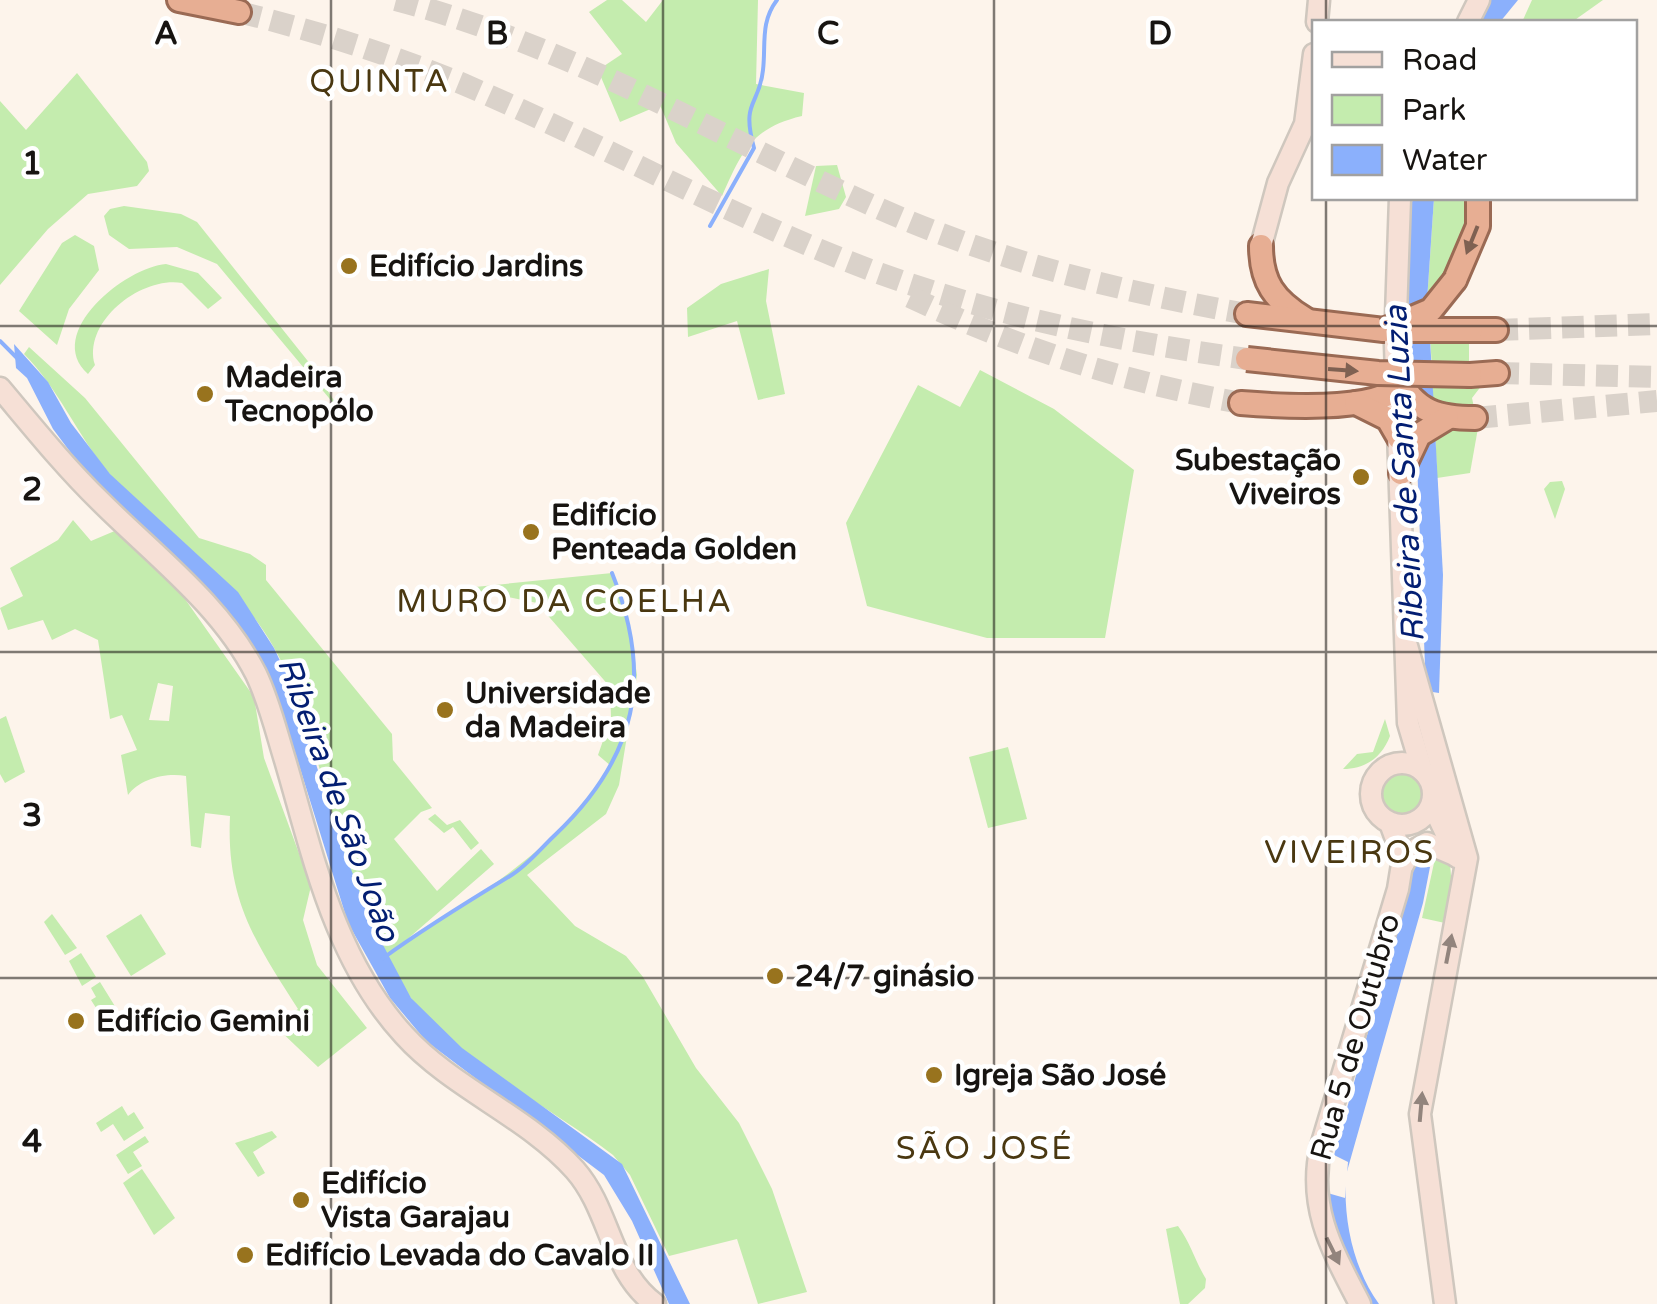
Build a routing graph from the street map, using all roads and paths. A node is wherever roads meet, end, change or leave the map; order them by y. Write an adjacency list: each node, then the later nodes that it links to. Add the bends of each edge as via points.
1 (179, 0): 2 (highway)
2 (239, 12)
3 (1312, 70): 6 (main road, via 1305,124 1278,182)
4 (1400, 200): 14 (main road, via 1395,255)
5 (1478, 200): 9 (highway, one-way to 9, bridge, via 1480,218 1455,280 1431,310)
6 (1261, 246): 8 (highway, via 1262,272 1278,300)
7 (1247, 314): 8 (highway)
8 (1312, 324): 9 (highway)
9 (1384, 330): 10 (highway, bridge)
10 (1496, 330)
11 (1246, 359): 12 (highway, one-way to 12, bridge, via 1378,373)
12 (1498, 373)
13 (0, 388): 28 (main road, via 96,498 226,627 256,674 332,914 366,984 404,1035 576,1172 604,1219)
14 (1403, 389): 15 (highway); 17 (highway); 19 (main road)
15 (1353, 402): 16 (highway); 19 (highway, via 1381,413)
16 (1241, 403)
17 (1446, 418): 18 (highway); 19 (highway, via 1423,430)
18 (1476, 418)
19 (1403, 454): 20 (main road)
20 (1416, 717): 21 (main road); 22 (main road)
21 (1387, 766): 22 (main road); 24 (main road, via 1374,777 1370,793 1375,810)
22 (1432, 769): 23 (main road); 27 (main road, via 1467,858)
23 (1437, 813): 24 (main road); 25 (main road)
24 (1390, 823): 26 (main road)
25 (1457, 856): 26 (main road, via 1426,845); 27 (main road)
26 (1403, 865): 30 (main road, Rua 5 de Outubro, one-way to 30, via 1316,1171 1326,1238)
27 (1462, 888): 31 (main road, one-way to 27, via 1419,1136)
28 (634, 1299): 29 (main road)
29 (655, 1304)
30 (1360, 1304)
31 (1446, 1304)

